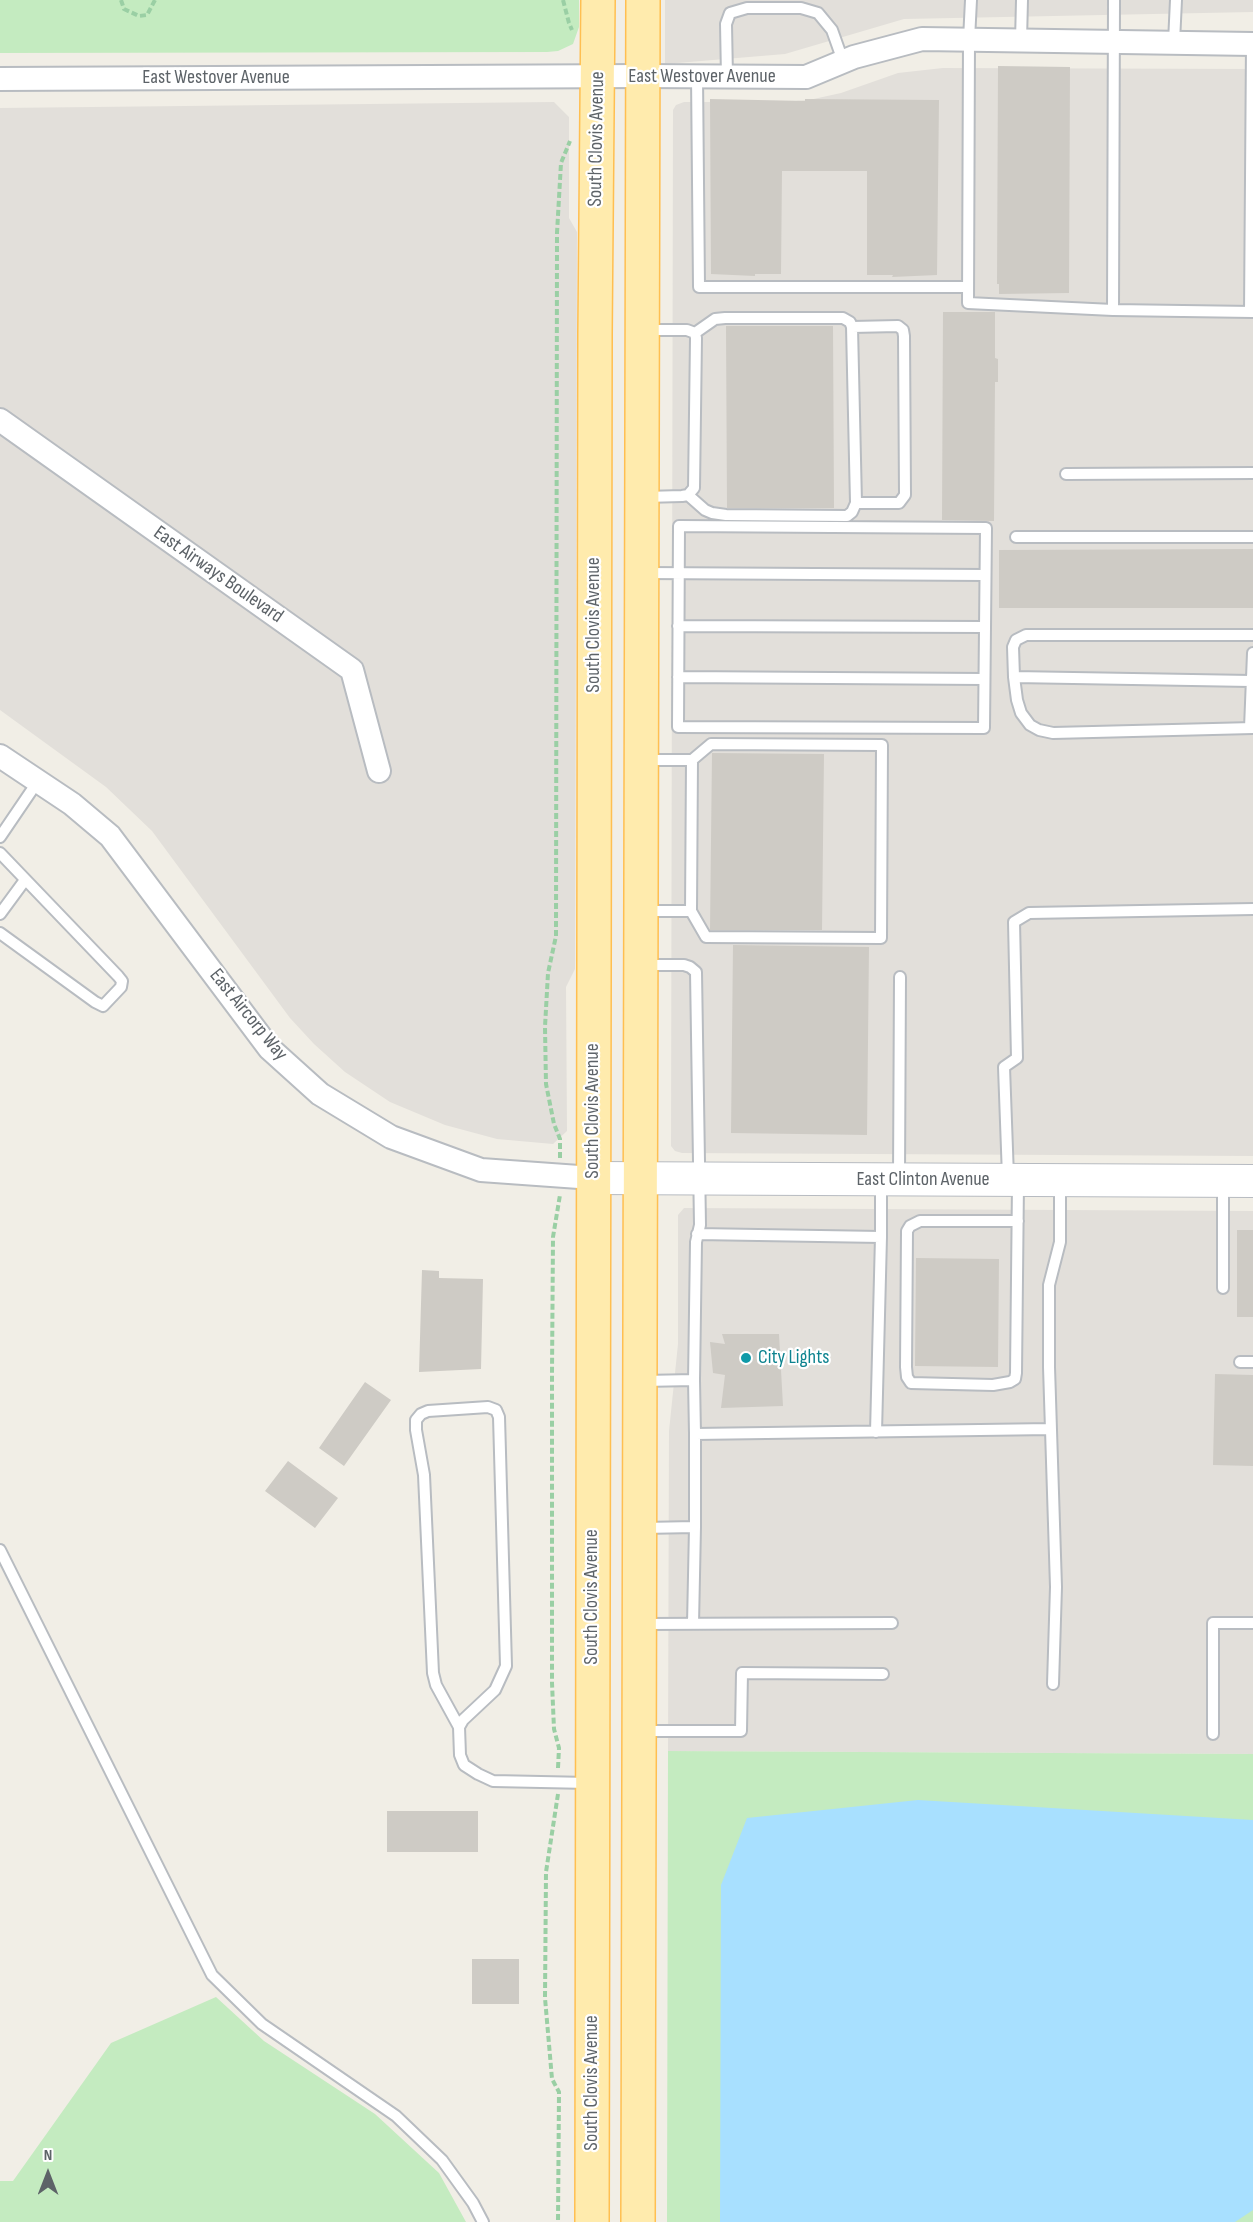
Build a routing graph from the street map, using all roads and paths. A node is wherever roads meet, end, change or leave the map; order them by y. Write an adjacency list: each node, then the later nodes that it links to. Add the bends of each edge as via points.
1 (121, 0): 2 (path, via 124,9 139,16 147,15)
2 (155, 0)
3 (563, 0): 10 (path, via 568,23)
4 (598, 0): 19 (main road, South Clovis Avenue)
5 (643, 0): 17 (main road)
6 (971, 0): 11 (lane)
7 (1022, 0): 12 (lane)
8 (1114, 0): 13 (lane)
9 (1176, 0): 14 (lane)
10 (577, 38)
11 (969, 40): 12 (street, East Westover Avenue); 16 (street, East Westover Avenue, via 922,39); 23 (lane)
12 (1021, 41): 13 (street, East Westover Avenue)
13 (1114, 42): 14 (street, East Westover Avenue); 24 (lane)
14 (1174, 42): 15 (street, East Westover Avenue)
15 (1252, 44): 25 (lane)
16 (843, 62): 20 (street, East Westover Avenue, via 807,77); 20 (lane, via 832,30 818,13 801,8 747,8 729,13)
17 (643, 76): 18 (street, East Westover Avenue); 19 (street, East Westover Avenue); 27 (main road)
18 (697, 76): 20 (street, East Westover Avenue); 23 (lane, via 699,287)
19 (598, 77): 21 (street, East Westover Avenue); 65 (main road, South Clovis Avenue)
20 (727, 77)
21 (0, 79)
22 (576, 136): 64 (path, via 561,163 557,233 556,936 548,973 545,1027 546,1084 560,1139)
23 (968, 287): 24 (lane, via 968,303)
24 (1113, 310): 25 (lane)
25 (1251, 312)
26 (852, 327): 28 (lane, via 843,318 725,318 715,319); 34 (lane); 34 (lane, via 898,326 904,336 905,495 899,503)
27 (642, 330): 28 (lane); 33 (main road)
28 (695, 333): 32 (lane, via 694,488)
29 (0, 420): 52 (street, East Airways Boulevard, via 352,670)
30 (1253, 473): 31 (lane)
31 (1066, 474)
32 (688, 495): 33 (lane); 34 (lane, via 705,510 726,515 847,516)
33 (642, 497): 37 (main road)
34 (856, 503)
35 (1016, 537): 36 (lane)
36 (1253, 537)
37 (642, 573): 38 (lane); 50 (main road)
38 (679, 573): 39 (lane); 39 (lane, via 679,526 703,526 986,528); 40 (lane)
39 (986, 575): 41 (lane)
40 (678, 626): 41 (lane); 44 (lane)
41 (985, 627): 46 (lane)
42 (1253, 636): 45 (lane, via 1026,636 1014,643)
43 (1253, 653): 47 (lane)
44 (678, 677): 46 (lane); 46 (lane, via 678,727 984,728)
45 (1014, 677): 47 (lane); 48 (lane, via 1024,719 1046,731)
46 (984, 679)
47 (1251, 681): 48 (lane)
48 (1251, 728)
49 (0, 756): 53 (street, East Aircorp Way)
50 (641, 760): 51 (lane); 58 (main road)
51 (692, 760): 59 (lane); 59 (lane, via 711,744 882,745 881,938 706,937)
52 (379, 771)
53 (38, 781): 54 (lane); 64 (street, East Aircorp Way, via 110,836 269,1048 320,1094 391,1137 481,1170)
54 (0, 837)
55 (0, 853): 56 (lane)
56 (25, 880): 60 (lane); 61 (lane, via 122,981 121,987 103,1006)
57 (1253, 909): 69 (lane, via 1029,913 1014,922 1017,1058 1004,1067)
58 (641, 910): 59 (lane); 62 (main road)
59 (691, 911)
60 (0, 914)
61 (0, 933)
62 (640, 965): 66 (main road); 67 (lane, via 684,965 696,972)
63 (900, 977): 68 (lane)
64 (560, 1176): 65 (street, East Aircorp Way); 95 (path, via 560,1204 553,1237 552,1373 552,1683 559,1748)
65 (593, 1178): 66 (street, East Clinton Avenue); 96 (main road, South Clovis Avenue)
66 (640, 1178): 67 (street, East Clinton Avenue); 79 (main road)
67 (700, 1178): 68 (street, East Clinton Avenue); 73 (lane)
68 (890, 1179): 69 (street, East Clinton Avenue); 74 (lane)
69 (1013, 1180): 70 (street, East Clinton Avenue); 72 (lane)
70 (1060, 1180): 71 (street, East Clinton Avenue); 80 (lane, via 1060,1242 1048,1285)
71 (1238, 1181): 75 (lane)
72 (1018, 1221): 72 (lane, via 1015,1379 993,1385 911,1383 906,1367 910,1226 920,1221)
73 (697, 1234): 74 (lane); 78 (lane)
74 (881, 1237): 81 (lane)
75 (1223, 1288)
76 (1240, 1362): 77 (lane)
77 (1253, 1362)
78 (694, 1380): 79 (lane); 82 (lane)
79 (640, 1381): 84 (main road)
80 (1051, 1429): 81 (lane); 91 (lane, via 1056,1587)
81 (876, 1432): 82 (lane)
82 (695, 1434): 83 (lane)
83 (695, 1527): 84 (lane); 89 (lane)
84 (640, 1528): 88 (main road)
85 (0, 1550): 98 (lane, via 212,1975 276,2035 396,2116 442,2160)
86 (892, 1623): 89 (lane)
87 (1253, 1623): 94 (lane, via 1213,1623)
88 (639, 1624): 89 (lane); 93 (main road)
89 (693, 1624)
90 (883, 1674): 93 (lane, via 742,1673 741,1731)
91 (1053, 1684)
92 (459, 1726): 92 (lane, via 495,1690 506,1666 499,1417 496,1410 488,1407 428,1411 416,1420 424,1475 433,1673); 95 (lane, via 460,1755 464,1765 478,1774 493,1781)
93 (639, 1731): 97 (main road)
94 (1213, 1734)
95 (558, 1783): 96 (lane); 99 (path, via 546,1872 545,1998 552,2079 559,2092)
96 (592, 1784): 97 (main road); 100 (main road, South Clovis Avenue)
97 (639, 1784): 101 (main road)
98 (483, 2222)
99 (558, 2222)
100 (592, 2222)
101 (638, 2222)

